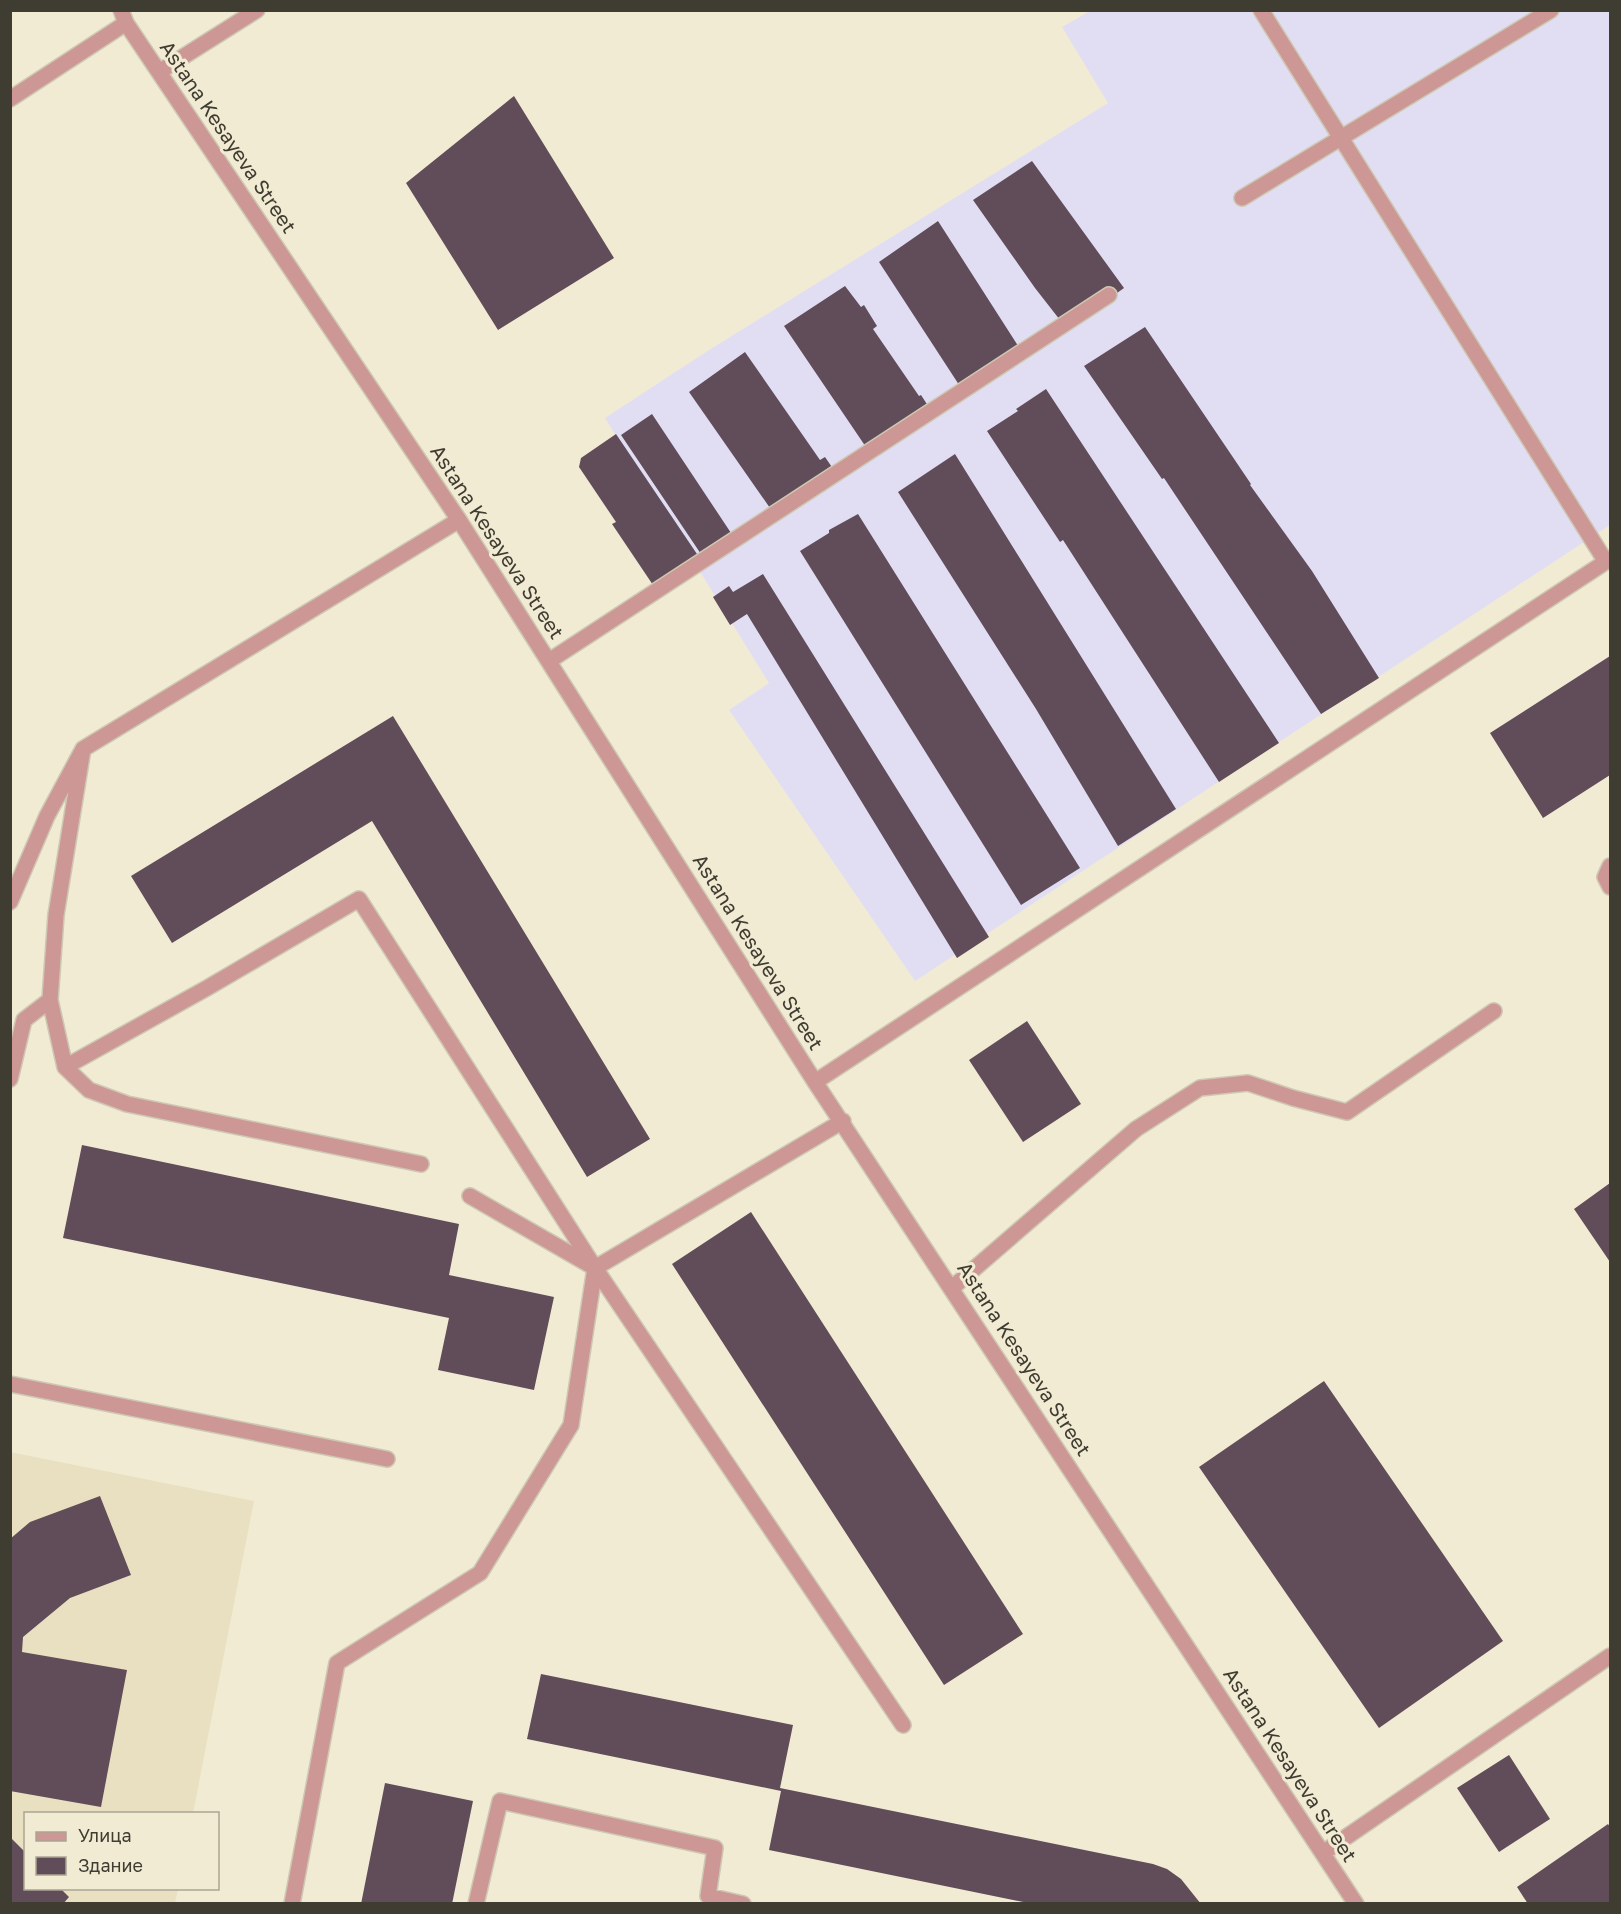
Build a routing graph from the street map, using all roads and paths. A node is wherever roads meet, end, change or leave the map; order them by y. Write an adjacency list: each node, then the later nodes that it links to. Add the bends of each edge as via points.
1 (256, 10): 5 (street)
2 (1261, 10): 7 (street)
3 (1551, 10): 7 (street)
4 (123, 17): 5 (street, Astana Kesayeva Street); 6 (street)
5 (159, 72): 10 (street, Astana Kesayeva Street)
6 (10, 99)
7 (1341, 137): 8 (street); 11 (street)
8 (1242, 198)
9 (1109, 295): 12 (street)
10 (459, 520): 12 (street, Astana Kesayeva Street); 13 (street)
11 (1608, 561): 21 (street)
12 (549, 661): 21 (street, Astana Kesayeva Street)
13 (83, 749): 16 (street); 17 (street, via 56,915)
14 (1611, 866): 15 (street, via 1605,877)
15 (1611, 887)
16 (10, 902)
17 (50, 1000): 19 (street); 20 (street, via 24,1020)
18 (1494, 1011): 26 (street, via 1347,1112 1248,1083 1200,1088 1136,1129)
19 (65, 1067): 23 (street, via 89,1090 127,1104); 25 (street, via 359,899)
20 (10, 1079)
21 (815, 1082): 22 (street, Astana Kesayeva Street)
22 (843, 1121): 25 (street); 26 (street, Astana Kesayeva Street)
23 (421, 1164)
24 (470, 1196): 25 (street)
25 (595, 1268): 30 (street); 32 (street, via 571,1425 480,1573 337,1663)
26 (952, 1288): 31 (street, Astana Kesayeva Street)
27 (10, 1384): 28 (street)
28 (387, 1459)
29 (1611, 1656): 31 (street)
30 (903, 1725)
31 (1323, 1853): 35 (street, Astana Kesayeva Street)
32 (292, 1904)
33 (476, 1904): 34 (street, via 500,1801 715,1848 708,1896)
34 (743, 1904)
35 (1356, 1904)

